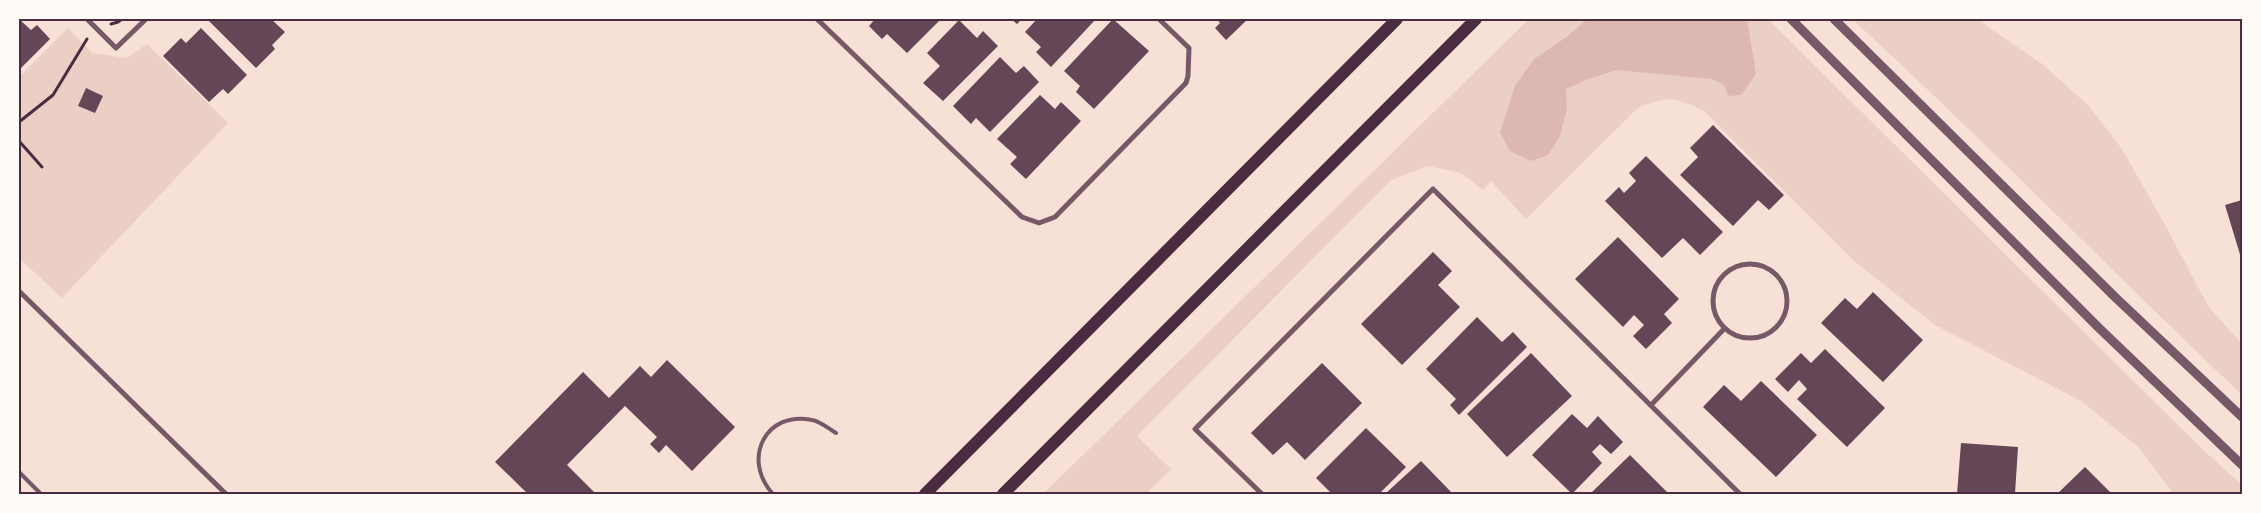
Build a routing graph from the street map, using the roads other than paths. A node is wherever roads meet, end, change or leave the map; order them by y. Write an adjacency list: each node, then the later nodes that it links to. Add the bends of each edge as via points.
1 (87, 19): 2 (street, via 116,48)
2 (146, 19)
3 (817, 19): 4 (street, via 1022,217 1039,223 1055,217 1186,83 1189,48)
4 (1159, 19)
5 (1397, 19): 19 (main road)
6 (1476, 19): 20 (main road)
7 (1791, 19): 14 (street)
8 (1834, 19): 12 (street, via 2116,298)
9 (19, 291): 17 (street)
10 (1724, 328): 10 (street, via 1745,338 1756,338 1776,328 1787,306 1782,281 1761,265 1748,263 1724,273 1712,296 1717,320); 11 (street)
11 (1651, 405): 21 (street, via 1433,189 1195,429); 22 (street)
12 (2242, 417)
13 (836, 434): 18 (lane, via 813,420 787,420 770,431 758,448 758,467 761,479)
14 (2242, 465)
15 (19, 472): 16 (lane)
16 (41, 494)
17 (226, 494)
18 (773, 494)
19 (925, 494)
20 (1003, 494)
21 (1262, 494)
22 (1740, 494)

